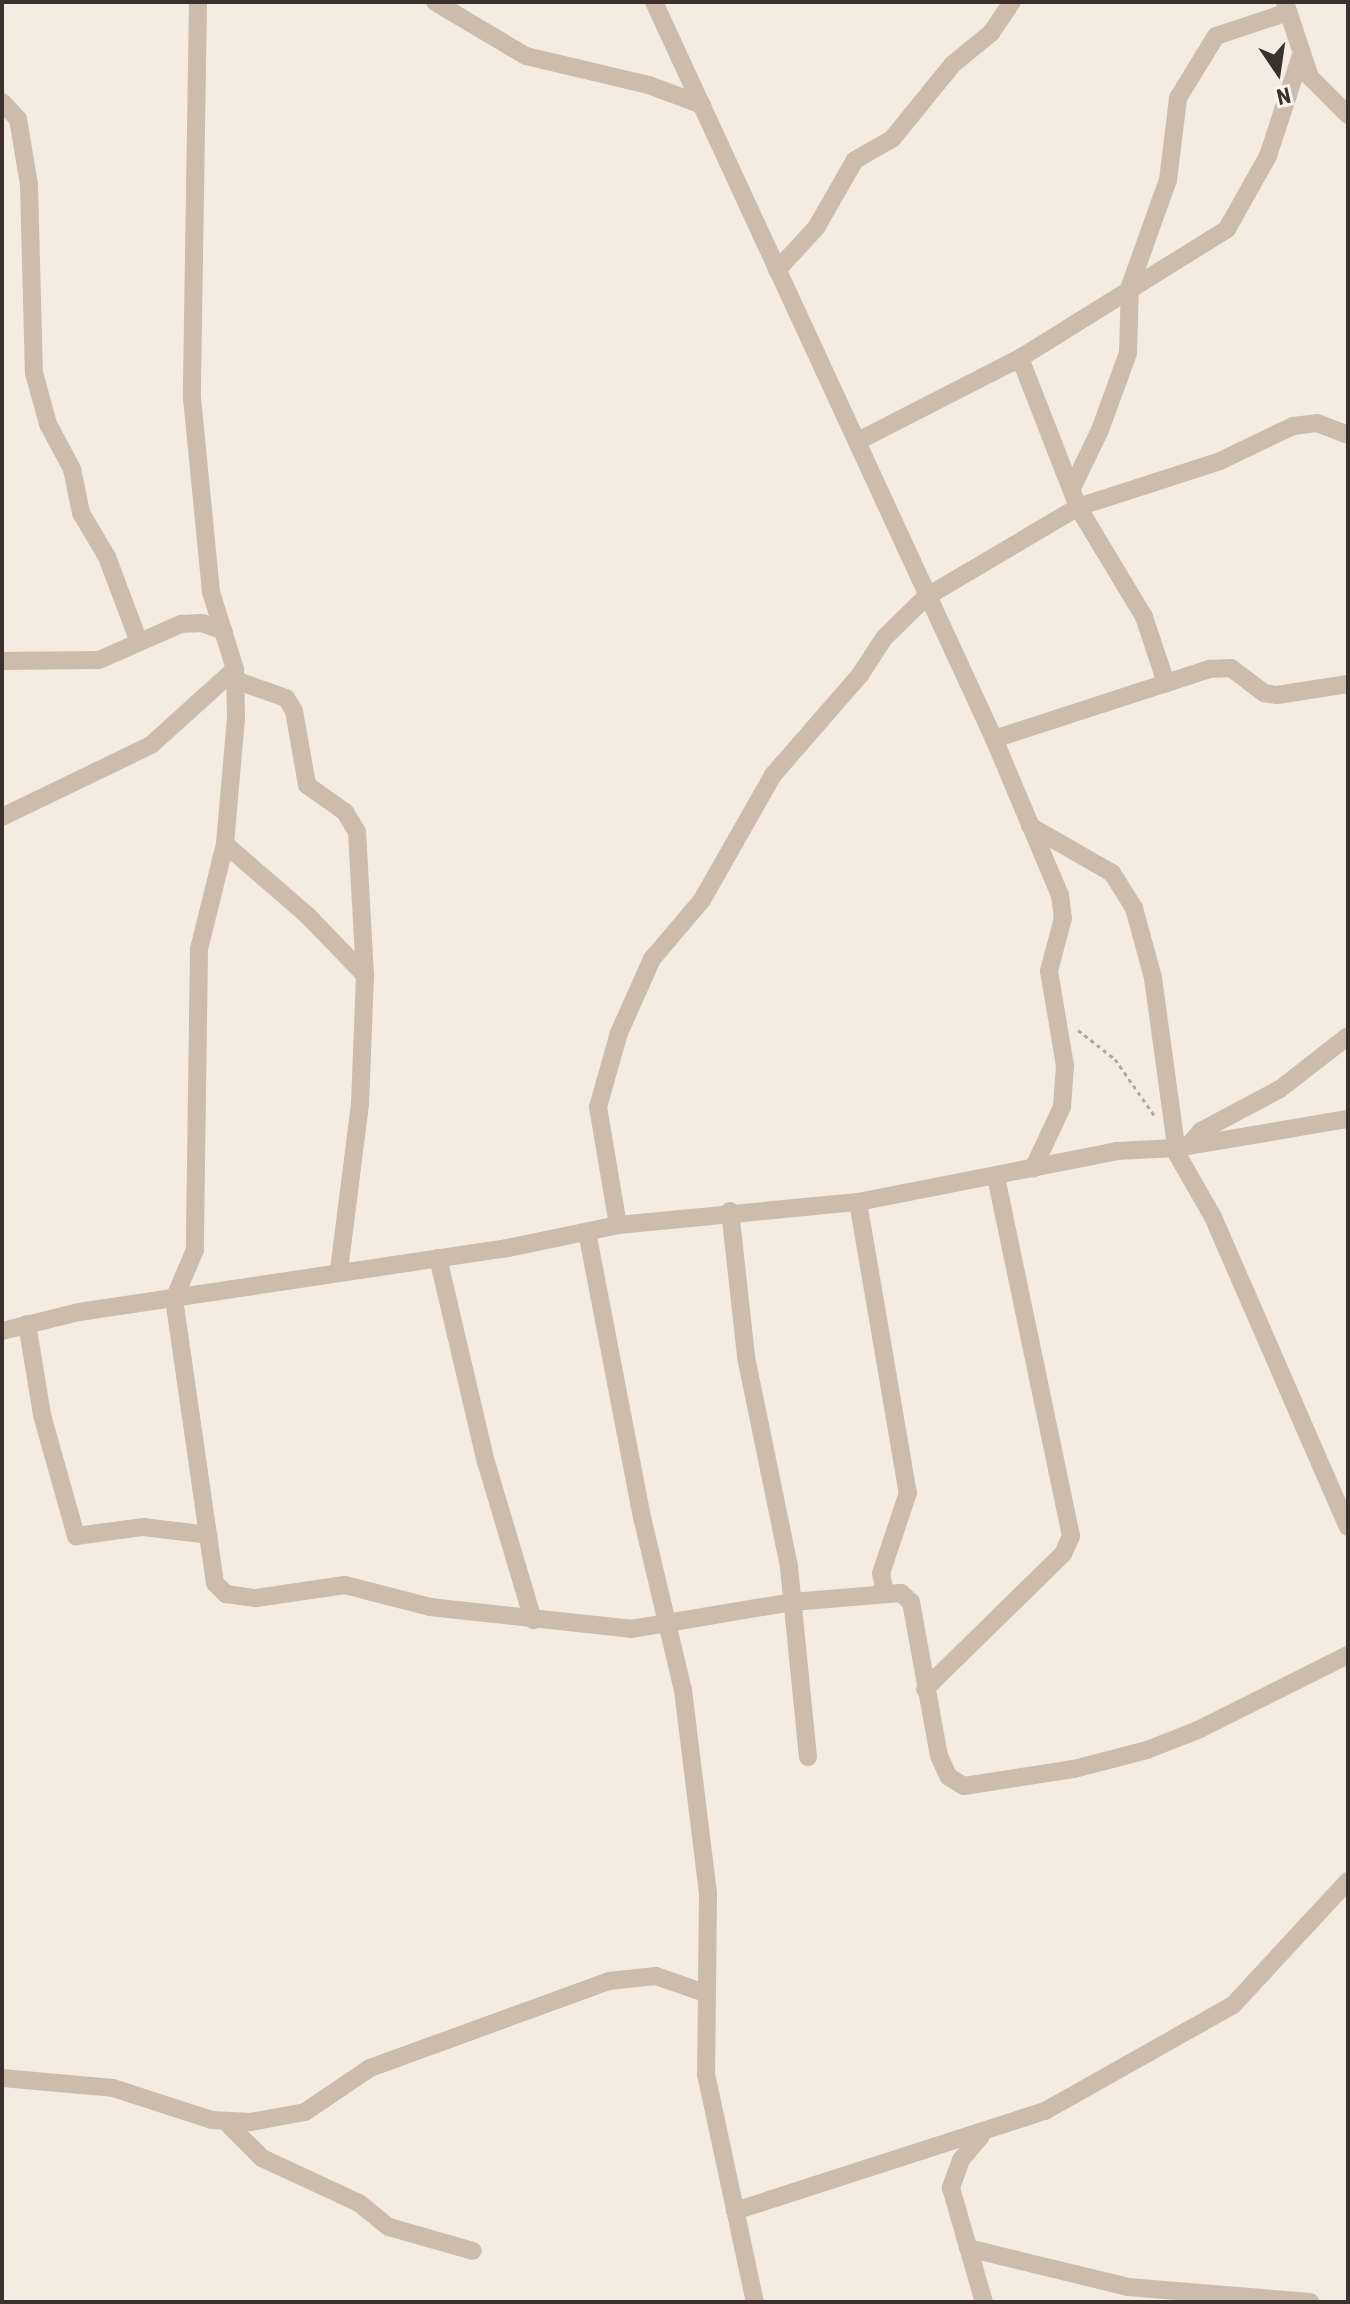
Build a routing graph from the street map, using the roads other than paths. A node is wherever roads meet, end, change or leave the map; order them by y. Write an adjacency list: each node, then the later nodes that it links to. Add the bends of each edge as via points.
1 (198, 2): 18 (street, via 192,398 211,592)
2 (435, 2): 8 (street, via 526,56 649,85)
3 (654, 2): 8 (street)
4 (1012, 2): 10 (street, via 991,33 953,64 892,139 855,160 816,228)
5 (1286, 7): 6 (street); 11 (street, via 1230,29 1205,48 1178,98 1168,180)
6 (1300, 58): 9 (street, via 1321,92); 11 (street, via 1268,156 1242,210 1227,229)
7 (2, 102): 19 (street, via 18,119 29,185 34,373 48,424 72,469 81,513 107,557)
8 (702, 105): 10 (street)
9 (1348, 115)
10 (777, 270): 14 (street)
11 (1130, 286): 12 (street); 15 (street, via 1128,353)
12 (1020, 358): 14 (street); 15 (street)
13 (1348, 435): 16 (street, via 1317,423 1293,426 1220,461)
14 (858, 441): 17 (street)
15 (1072, 488): 16 (street)
16 (1078, 507): 17 (street); 22 (street, via 1144,617)
17 (926, 597): 24 (street); 36 (street, via 884,638 860,675 773,775 702,900 652,959 619,1033 598,1107)
18 (224, 631): 19 (street, via 202,623 181,624); 21 (street)
19 (139, 642): 20 (street, via 99,660)
20 (2, 661)
21 (235, 675): 25 (street, via 151,745); 27 (street); 28 (street, via 286,698 294,711 307,785 345,812 357,832)
22 (1166, 683): 23 (street, via 1231,668 1264,693 1277,695); 24 (street)
23 (1348, 684)
24 (994, 739): 26 (street)
25 (2, 817)
26 (1030, 826): 31 (street, via 1112,873 1134,908 1155,991); 32 (street, via 1063,906 1049,971 1065,1066 1062,1107)
27 (225, 844): 28 (street, via 308,916); 40 (street, via 199,949 195,1250)
28 (365, 975): 39 (street, via 360,1104)
29 (1348, 1036): 31 (street, via 1280,1089)
30 (1348, 1119): 31 (street)
31 (1179, 1143): 32 (street); 43 (street)
32 (1033, 1169): 33 (street)
33 (996, 1176): 34 (street); 50 (street, via 1071,1536 1063,1554)
34 (858, 1202): 35 (street); 45 (street, via 908,1493 881,1573)
35 (730, 1211): 36 (street); 46 (street, via 746,1357)
36 (618, 1225): 37 (street)
37 (587, 1232): 38 (street); 48 (street, via 642,1517)
38 (438, 1258): 39 (street); 47 (street, via 486,1462)
39 (339, 1270): 40 (street)
40 (174, 1299): 41 (street); 44 (street)
41 (27, 1324): 42 (street); 44 (street, via 42,1415 76,1536 143,1527)
42 (2, 1331)
43 (1348, 1527)
44 (209, 1535): 47 (street, via 215,1583 226,1594 295,1596 345,1585 430,1607)
45 (885, 1594): 46 (street); 50 (street, via 901,1593 911,1602)
46 (792, 1602): 48 (street); 51 (street)
47 (533, 1620): 48 (street, via 631,1629)
48 (669, 1623): 53 (street, via 683,1690 708,1893)
49 (1348, 1655): 50 (street, via 1147,1750 975,1786 955,1783 943,1767)
50 (925, 1689)
51 (808, 1757)
52 (1348, 1881): 56 (street, via 1233,2005 1045,2111)
53 (705, 1993): 55 (street, via 656,1976 609,1981 370,2068 305,2112); 57 (street, via 706,2074)
54 (2, 2078): 55 (street, via 125,2090)
55 (227, 2123): 59 (street, via 262,2158 359,2203 389,2227)
56 (981, 2136): 57 (street); 58 (street, via 961,2160 952,2183)
57 (735, 2211): 60 (street)
58 (968, 2248): 61 (street); 62 (street, via 1128,2287)
59 (473, 2251)
60 (755, 2302)
61 (984, 2302)
62 (1310, 2302)

